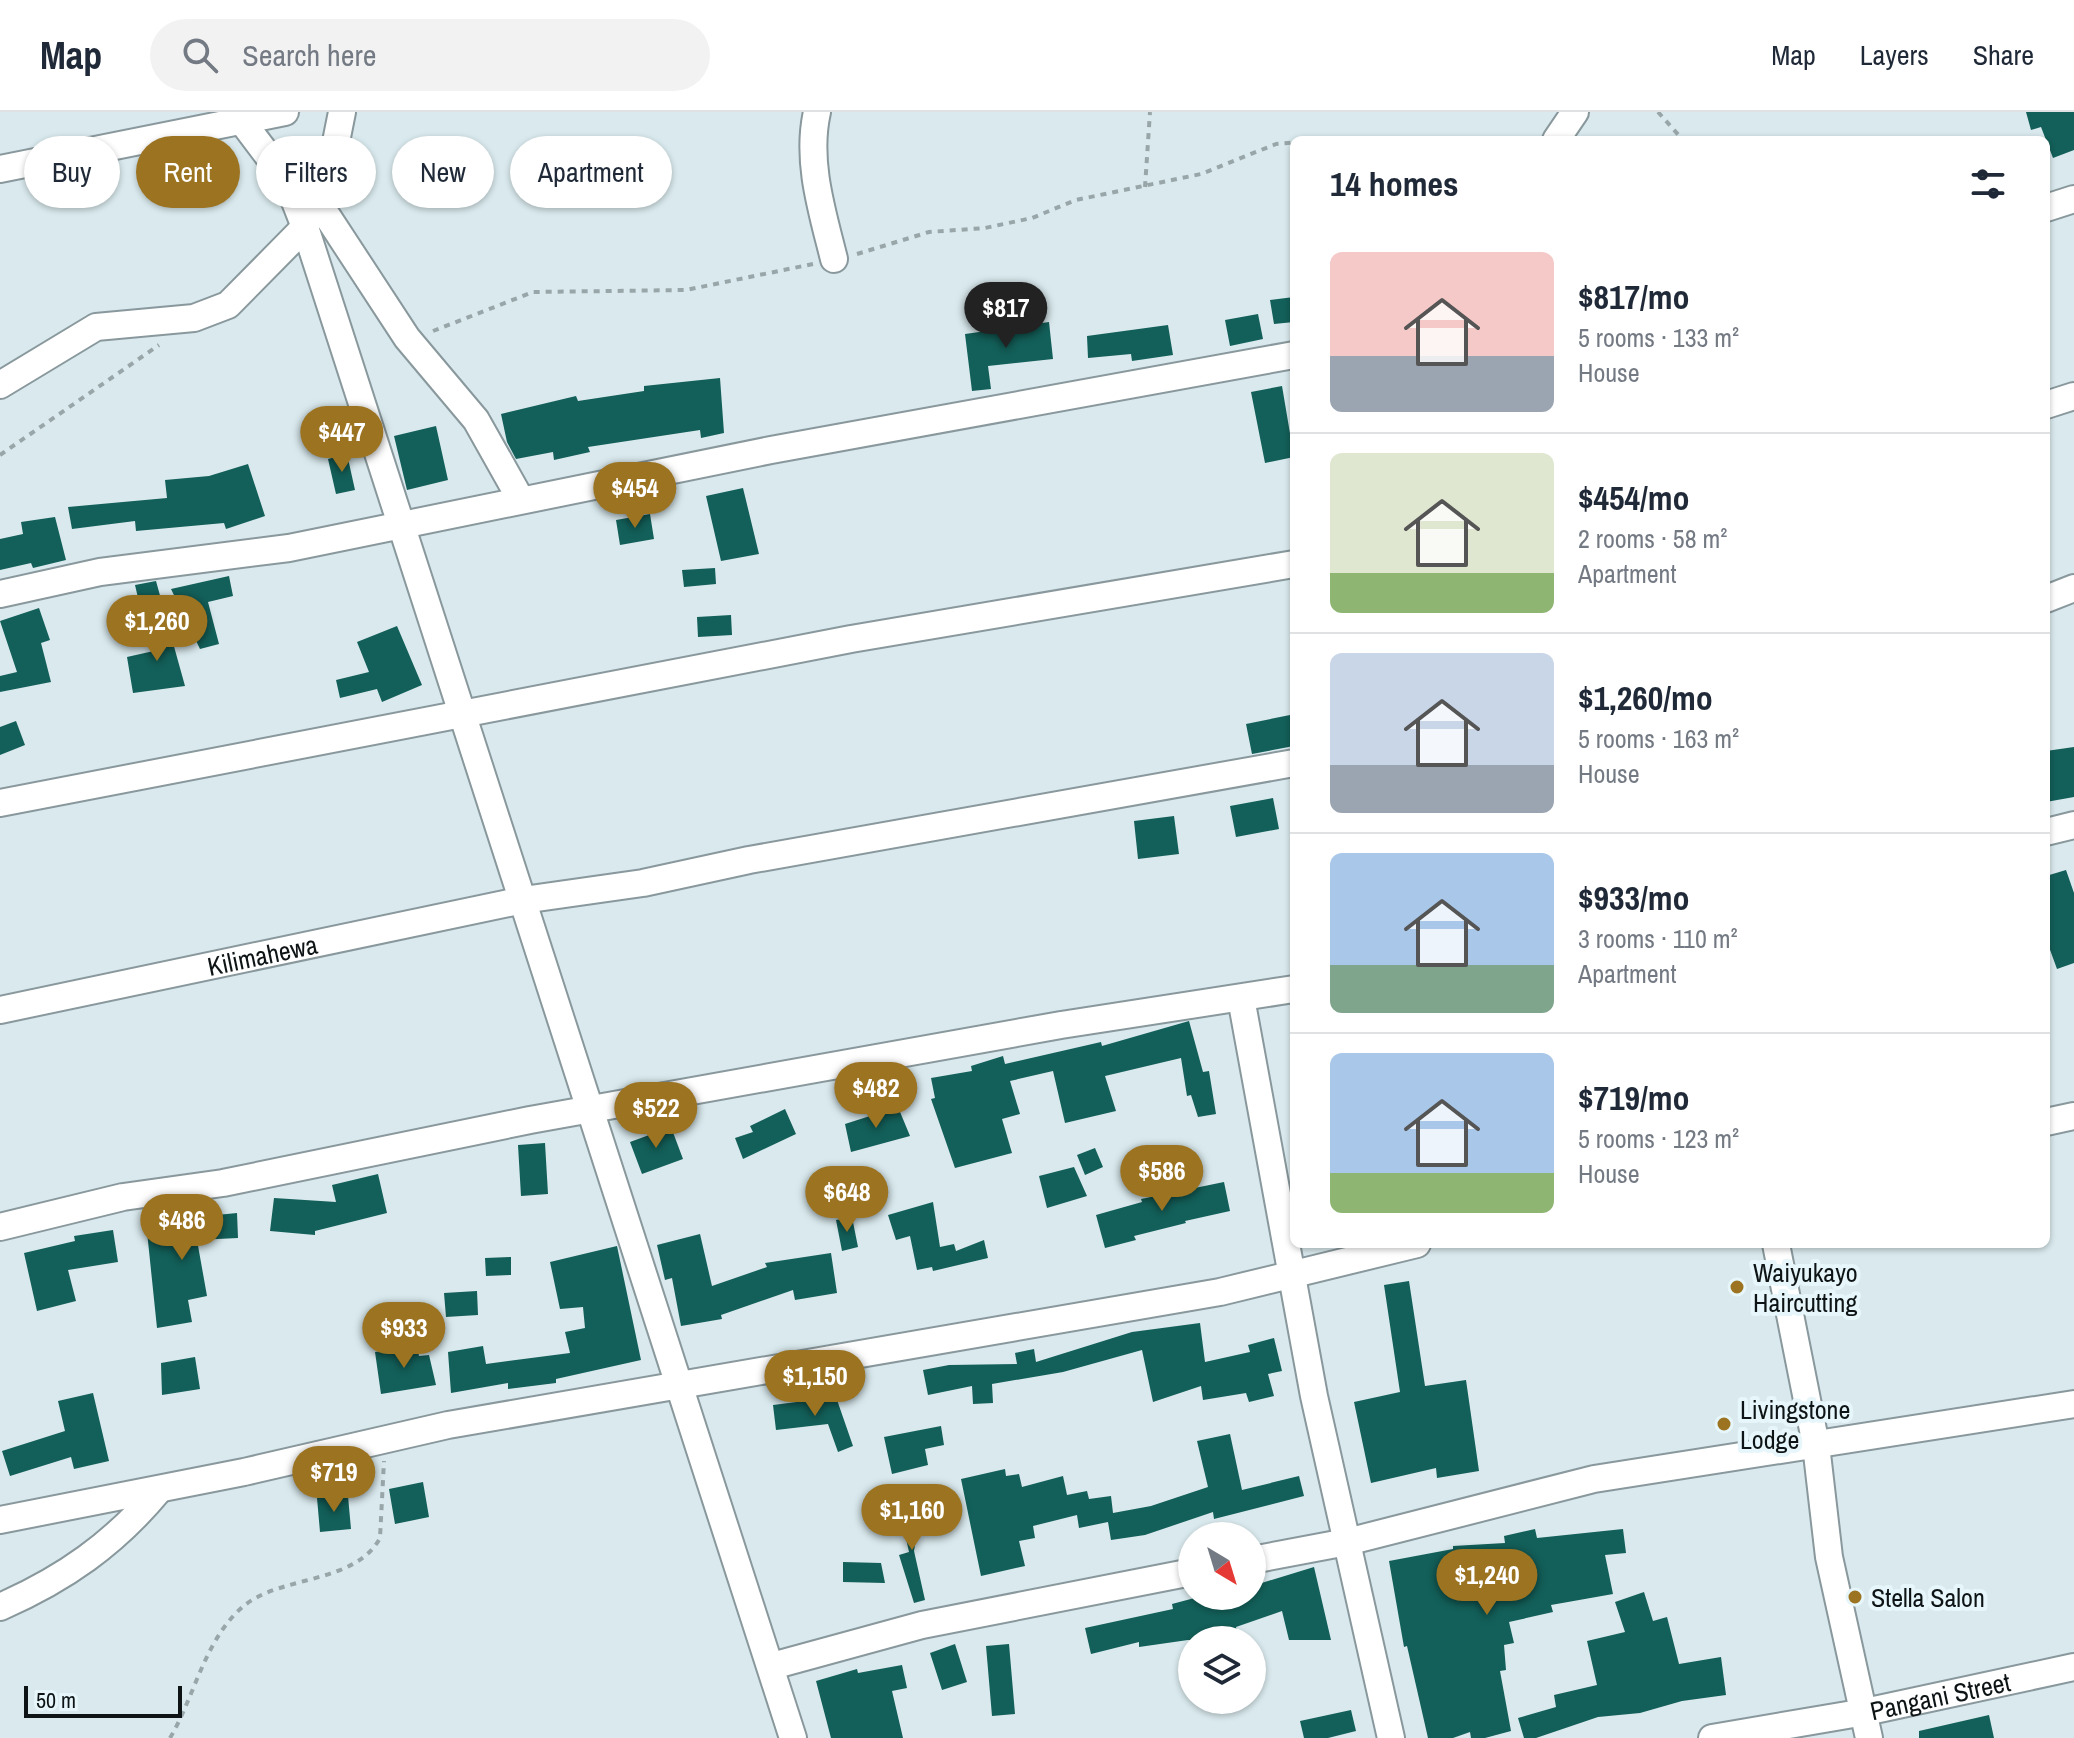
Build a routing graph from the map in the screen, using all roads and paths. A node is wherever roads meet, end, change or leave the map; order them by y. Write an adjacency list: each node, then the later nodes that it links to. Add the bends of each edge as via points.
1 (285, 112): 7 (street)
2 (342, 112): 8 (street)
3 (817, 112): 19 (street, via 814,163)
4 (1150, 112): 13 (path)
5 (1575, 112): 9 (street)
6 (1658, 112): 10 (path)
7 (241, 120): 12 (street); 18 (street, via 287,181)
8 (337, 136)
9 (1559, 136)
10 (1679, 136)
11 (1290, 143): 13 (path)
12 (0, 169)
13 (1145, 187): 19 (path, via 1076,200 1010,224 929,232)
14 (2074, 199): 15 (street)
15 (2050, 207)
16 (315, 208): 18 (street)
17 (322, 208): 20 (street)
18 (305, 227): 23 (street, via 228,305 194,318 96,327); 28 (street)
19 (834, 259): 20 (path, via 686,290 533,292 450,327)
20 (407, 338): 27 (street, via 476,420)
21 (162, 343): 26 (path)
22 (1290, 356): 27 (street)
23 (0, 385)
24 (2074, 396): 25 (street)
25 (2050, 404)
26 (0, 455)
27 (521, 500): 28 (street)
28 (400, 524): 31 (street, via 289,548 100,572); 33 (street)
29 (1290, 565): 33 (street, via 866,637)
30 (2074, 588): 32 (street)
31 (0, 594)
32 (2050, 597)
33 (461, 715): 35 (street); 38 (street)
34 (1290, 764): 38 (street, Kilimahewa, via 643,883)
35 (0, 803)
36 (2074, 825): 37 (street)
37 (2050, 831)
38 (523, 900): 41 (street, Kilimahewa); 42 (street)
39 (1290, 990): 40 (street)
40 (1241, 998): 42 (street); 48 (street)
41 (0, 1010)
42 (593, 1109): 45 (street, via 223,1183 123,1197); 49 (street)
43 (2074, 1116): 44 (street)
44 (2050, 1121)
45 (0, 1227)
46 (1400, 1248): 48 (street)
47 (1777, 1248): 52 (street)
48 (1292, 1274): 49 (street, via 1220,1292); 55 (street)
49 (678, 1384): 51 (street); 59 (street)
50 (2074, 1404): 52 (street)
51 (385, 1440): 53 (street); 62 (path, via 380,1538 374,1548 339,1569 271,1590 242,1607 216,1640)
52 (1816, 1445): 55 (street, via 1594,1479); 61 (street, via 1829,1557)
53 (159, 1490): 54 (street); 58 (street, via 96,1555)
54 (0, 1520)
55 (1347, 1542): 56 (street); 64 (street)
56 (1266, 1557)
57 (1178, 1575): 59 (street, via 922,1625)
58 (0, 1607)
59 (772, 1666): 63 (street)
60 (2074, 1667): 61 (street, Pangani Street)
61 (1867, 1725): 65 (street, Pangani Street)
62 (170, 1738)
63 (793, 1738)
64 (1391, 1738)
65 (1712, 1738)

